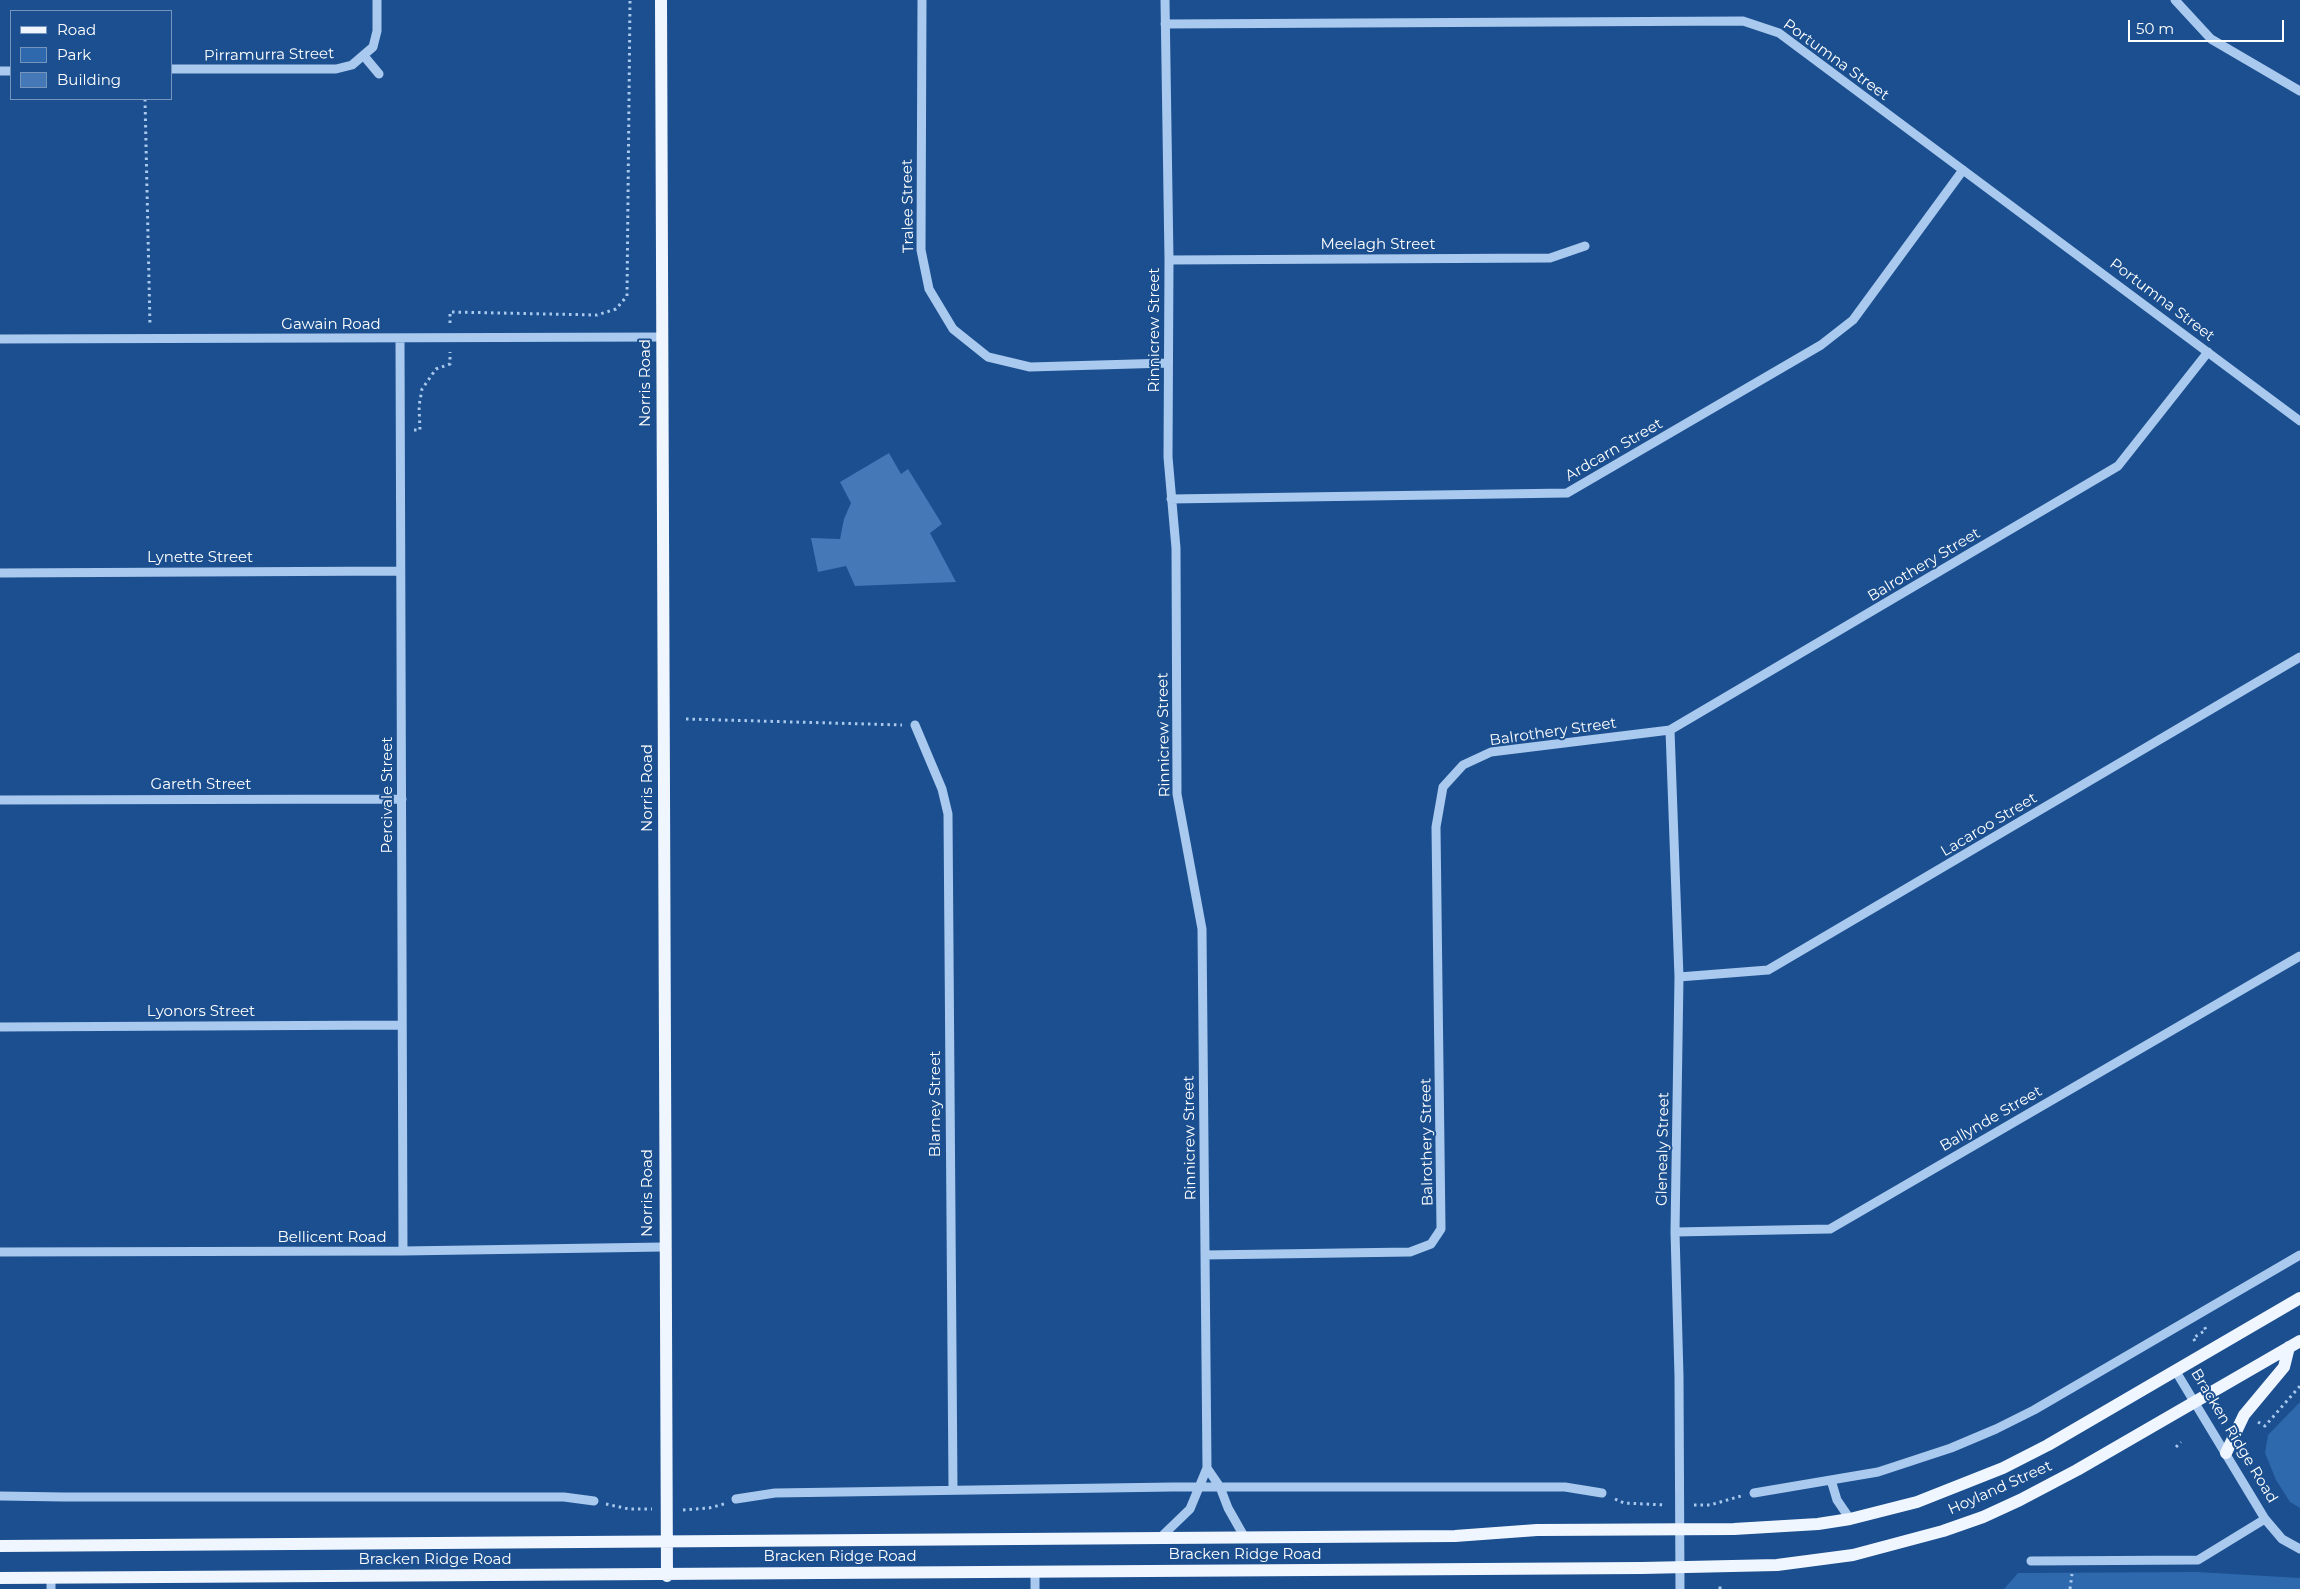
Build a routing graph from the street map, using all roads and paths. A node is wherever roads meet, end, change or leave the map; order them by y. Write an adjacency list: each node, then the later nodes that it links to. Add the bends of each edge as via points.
1 (377, 0): 8 (street, via 377,31 373,47)
2 (630, 0): 16 (path, via 628,296 616,310 597,315 450,312)
3 (660, 0): 17 (main road, Norris Road)
4 (922, 0): 23 (street, Tralee Street, via 921,250 929,289 953,329 988,357 1030,367)
5 (1165, 0): 7 (street, Rinnicrew Street)
6 (2175, 0): 11 (street, via 2211,39)
7 (1165, 24): 13 (street, Portumna Street, via 1742,21 1779,33); 15 (street, Rinnicrew Street)
8 (364, 56): 9 (street, Pirramurra Street, via 352,65 336,69); 10 (street)
9 (172, 69)
10 (379, 74)
11 (2300, 91)
12 (145, 100): 20 (path)
13 (1963, 170): 21 (street, Portumna Street); 26 (street, Ardcarn Street, via 1853,320 1821,345 1567,493)
14 (1585, 246): 15 (street, Meelagh Street, via 1550,258)
15 (1169, 260): 23 (street, Rinnicrew Street)
16 (450, 317)
17 (663, 337): 18 (street, Gawain Road); 40 (main road, Norris Road)
18 (400, 338): 20 (street, Gawain Road); 25 (street, Percivale Street)
19 (0, 339): 20 (street, Gawain Road)
20 (150, 339)
21 (2208, 352): 24 (street, Portumna Street); 32 (street, Balrothery Street, via 2118,466)
22 (450, 359): 25 (path, via 450,364 436,369 422,389 420,430)
23 (1168, 363): 26 (street, Rinnicrew Street)
24 (2300, 421)
25 (400, 430): 27 (street, Percivale Street)
26 (1171, 499): 43 (street, Rinnicrew Street, via 1176,548 1177,794 1202,929)
27 (400, 571): 28 (street, Lynette Street); 33 (street, Percivale Street)
28 (0, 573)
29 (2300, 657): 36 (street, Lacaroo Street, via 1768,970)
30 (686, 719): 31 (path)
31 (915, 725): 58 (street, Blarney Street, via 942,789 948,814)
32 (1670, 730): 36 (street, Glenealy Street); 43 (street, Balrothery Street, via 1491,752 1463,765 1443,787 1436,827 1442,1210 1441,1229 1431,1244 1410,1252)
33 (402, 799): 34 (street, Gareth Street); 37 (street, Percivale Street)
34 (0, 800)
35 (2300, 956): 39 (street, Ballynde Street, via 1830,1229)
36 (1679, 977): 39 (street, Glenealy Street)
37 (401, 1025): 38 (street, Lyonors Street); 41 (street, Percivale Street)
38 (0, 1027)
39 (1675, 1232): 74 (street, Glenealy Street)
40 (664, 1248): 41 (street, Bellicent Road); 77 (main road, Norris Road)
41 (403, 1251): 42 (street, Bellicent Road)
42 (0, 1252)
43 (1205, 1255): 54 (street, Rinnicrew Street)
44 (2300, 1255): 55 (street, via 2003,1425 1913,1462)
45 (2300, 1298): 47 (main road, Hoyland Street)
46 (2295, 1344): 49 (main road, Hoyland Street); 53 (main road, via 2284,1368 2244,1415)
47 (2175, 1370): 49 (street, Bracken Ridge Road); 72 (main road, Hoyland Street, via 2003,1468 1918,1502)
48 (2300, 1386): 50 (path, via 2265,1426)
49 (2195, 1401): 53 (street, Bracken Ridge Road); 81 (main road, Hoyland Street, via 2020,1500 1943,1531 1854,1555 1817,1561)
50 (2253, 1420)
51 (2181, 1442): 52 (path)
52 (2176, 1446)
53 (2226, 1453): 73 (street, Bracken Ridge Road)
54 (1207, 1468): 56 (street, Rinnicrew Street); 57 (street)
55 (1831, 1480): 60 (street); 72 (street, via 1837,1500)
56 (1200, 1487): 57 (street); 58 (street); 76 (street, Rinnicrew Street, via 1190,1509)
57 (1220, 1488): 59 (street, via 1564,1487); 75 (street)
58 (954, 1489): 63 (street, via 775,1493)
59 (1602, 1493)
60 (1754, 1493)
61 (0, 1496): 64 (street, via 564,1497)
62 (1737, 1496): 69 (path)
63 (736, 1499)
64 (594, 1501)
65 (1618, 1502): 66 (path)
66 (1645, 1504)
67 (611, 1506): 70 (path)
68 (718, 1506): 71 (path)
69 (1704, 1506)
70 (629, 1509)
71 (698, 1510)
72 (1850, 1519): 74 (main road, Hoyland Street, via 1780,1527)
73 (2265, 1519): 79 (street, Bracken Ridge Road, via 2282,1540); 80 (street, Bracken Ridge Road, via 2198,1560)
74 (1680, 1529): 75 (main road, Bracken Ridge Road); 81 (street, Glenealy Street)
75 (1245, 1538): 76 (main road, Bracken Ridge Road)
76 (1159, 1539): 77 (main road, Bracken Ridge Road)
77 (666, 1541): 78 (main road, Bracken Ridge Road); 83 (main road, Norris Road)
78 (0, 1546)
79 (2300, 1549)
80 (2031, 1561)
81 (1680, 1568): 82 (main road, Bracken Ridge Road); 87 (street, Glenealy Street)
82 (1035, 1572): 83 (main road, Bracken Ridge Road); 86 (street)
83 (667, 1576): 85 (main road, Bracken Ridge Road)
84 (0, 1578): 85 (main road, Bracken Ridge Road)
85 (51, 1584)
86 (1035, 1589)
87 (1680, 1589)

